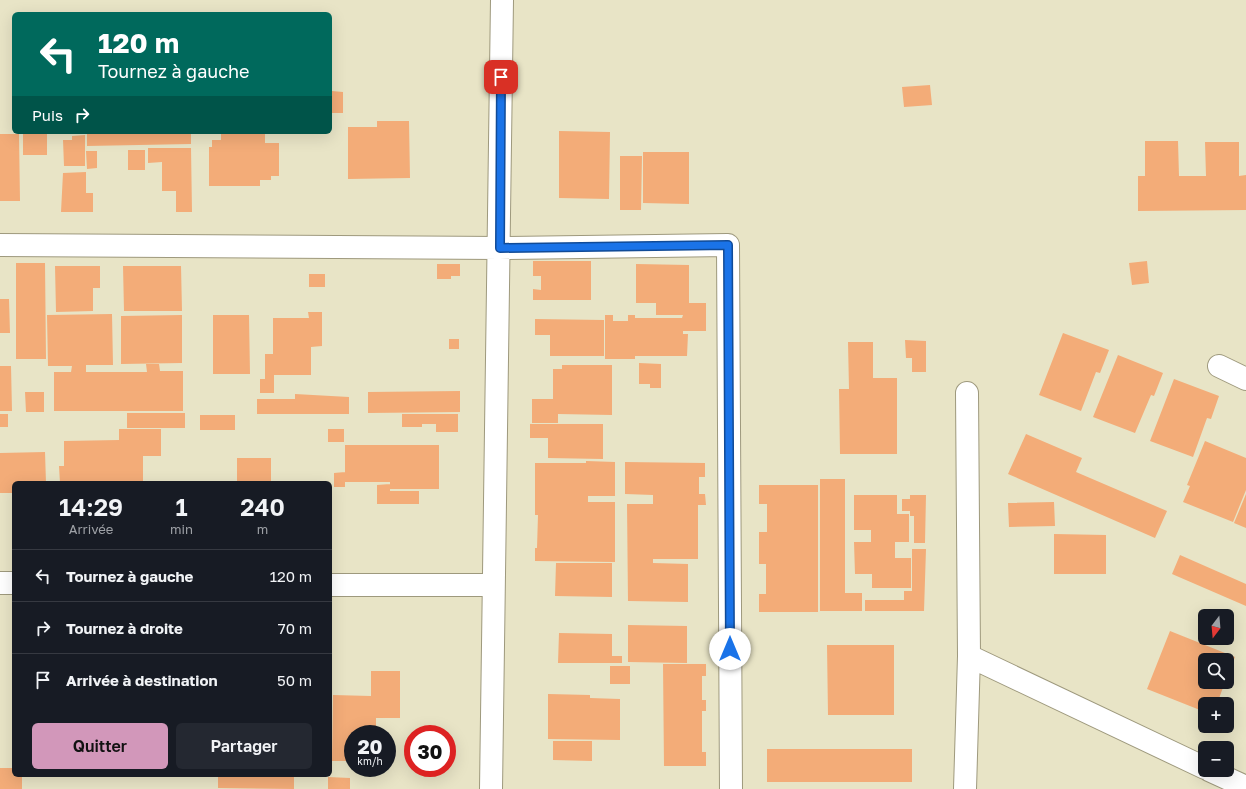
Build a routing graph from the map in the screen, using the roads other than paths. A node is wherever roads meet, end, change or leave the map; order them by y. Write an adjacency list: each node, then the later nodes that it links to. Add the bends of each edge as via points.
1 (502, 0): 3 (street)
2 (0, 245): 3 (street)
3 (500, 248): 10 (street); 16 (street, via 728,245)
4 (1219, 366): 5 (street)
5 (1246, 379)
6 (967, 393): 11 (street)
7 (0, 583): 8 (street)
8 (12, 583)
9 (332, 585): 10 (street)
10 (492, 585): 15 (street)
11 (969, 656): 12 (street); 17 (street)
12 (1198, 765)
13 (1224, 777): 14 (street)
14 (1246, 787)
15 (491, 789)
16 (731, 789)
17 (965, 789)

